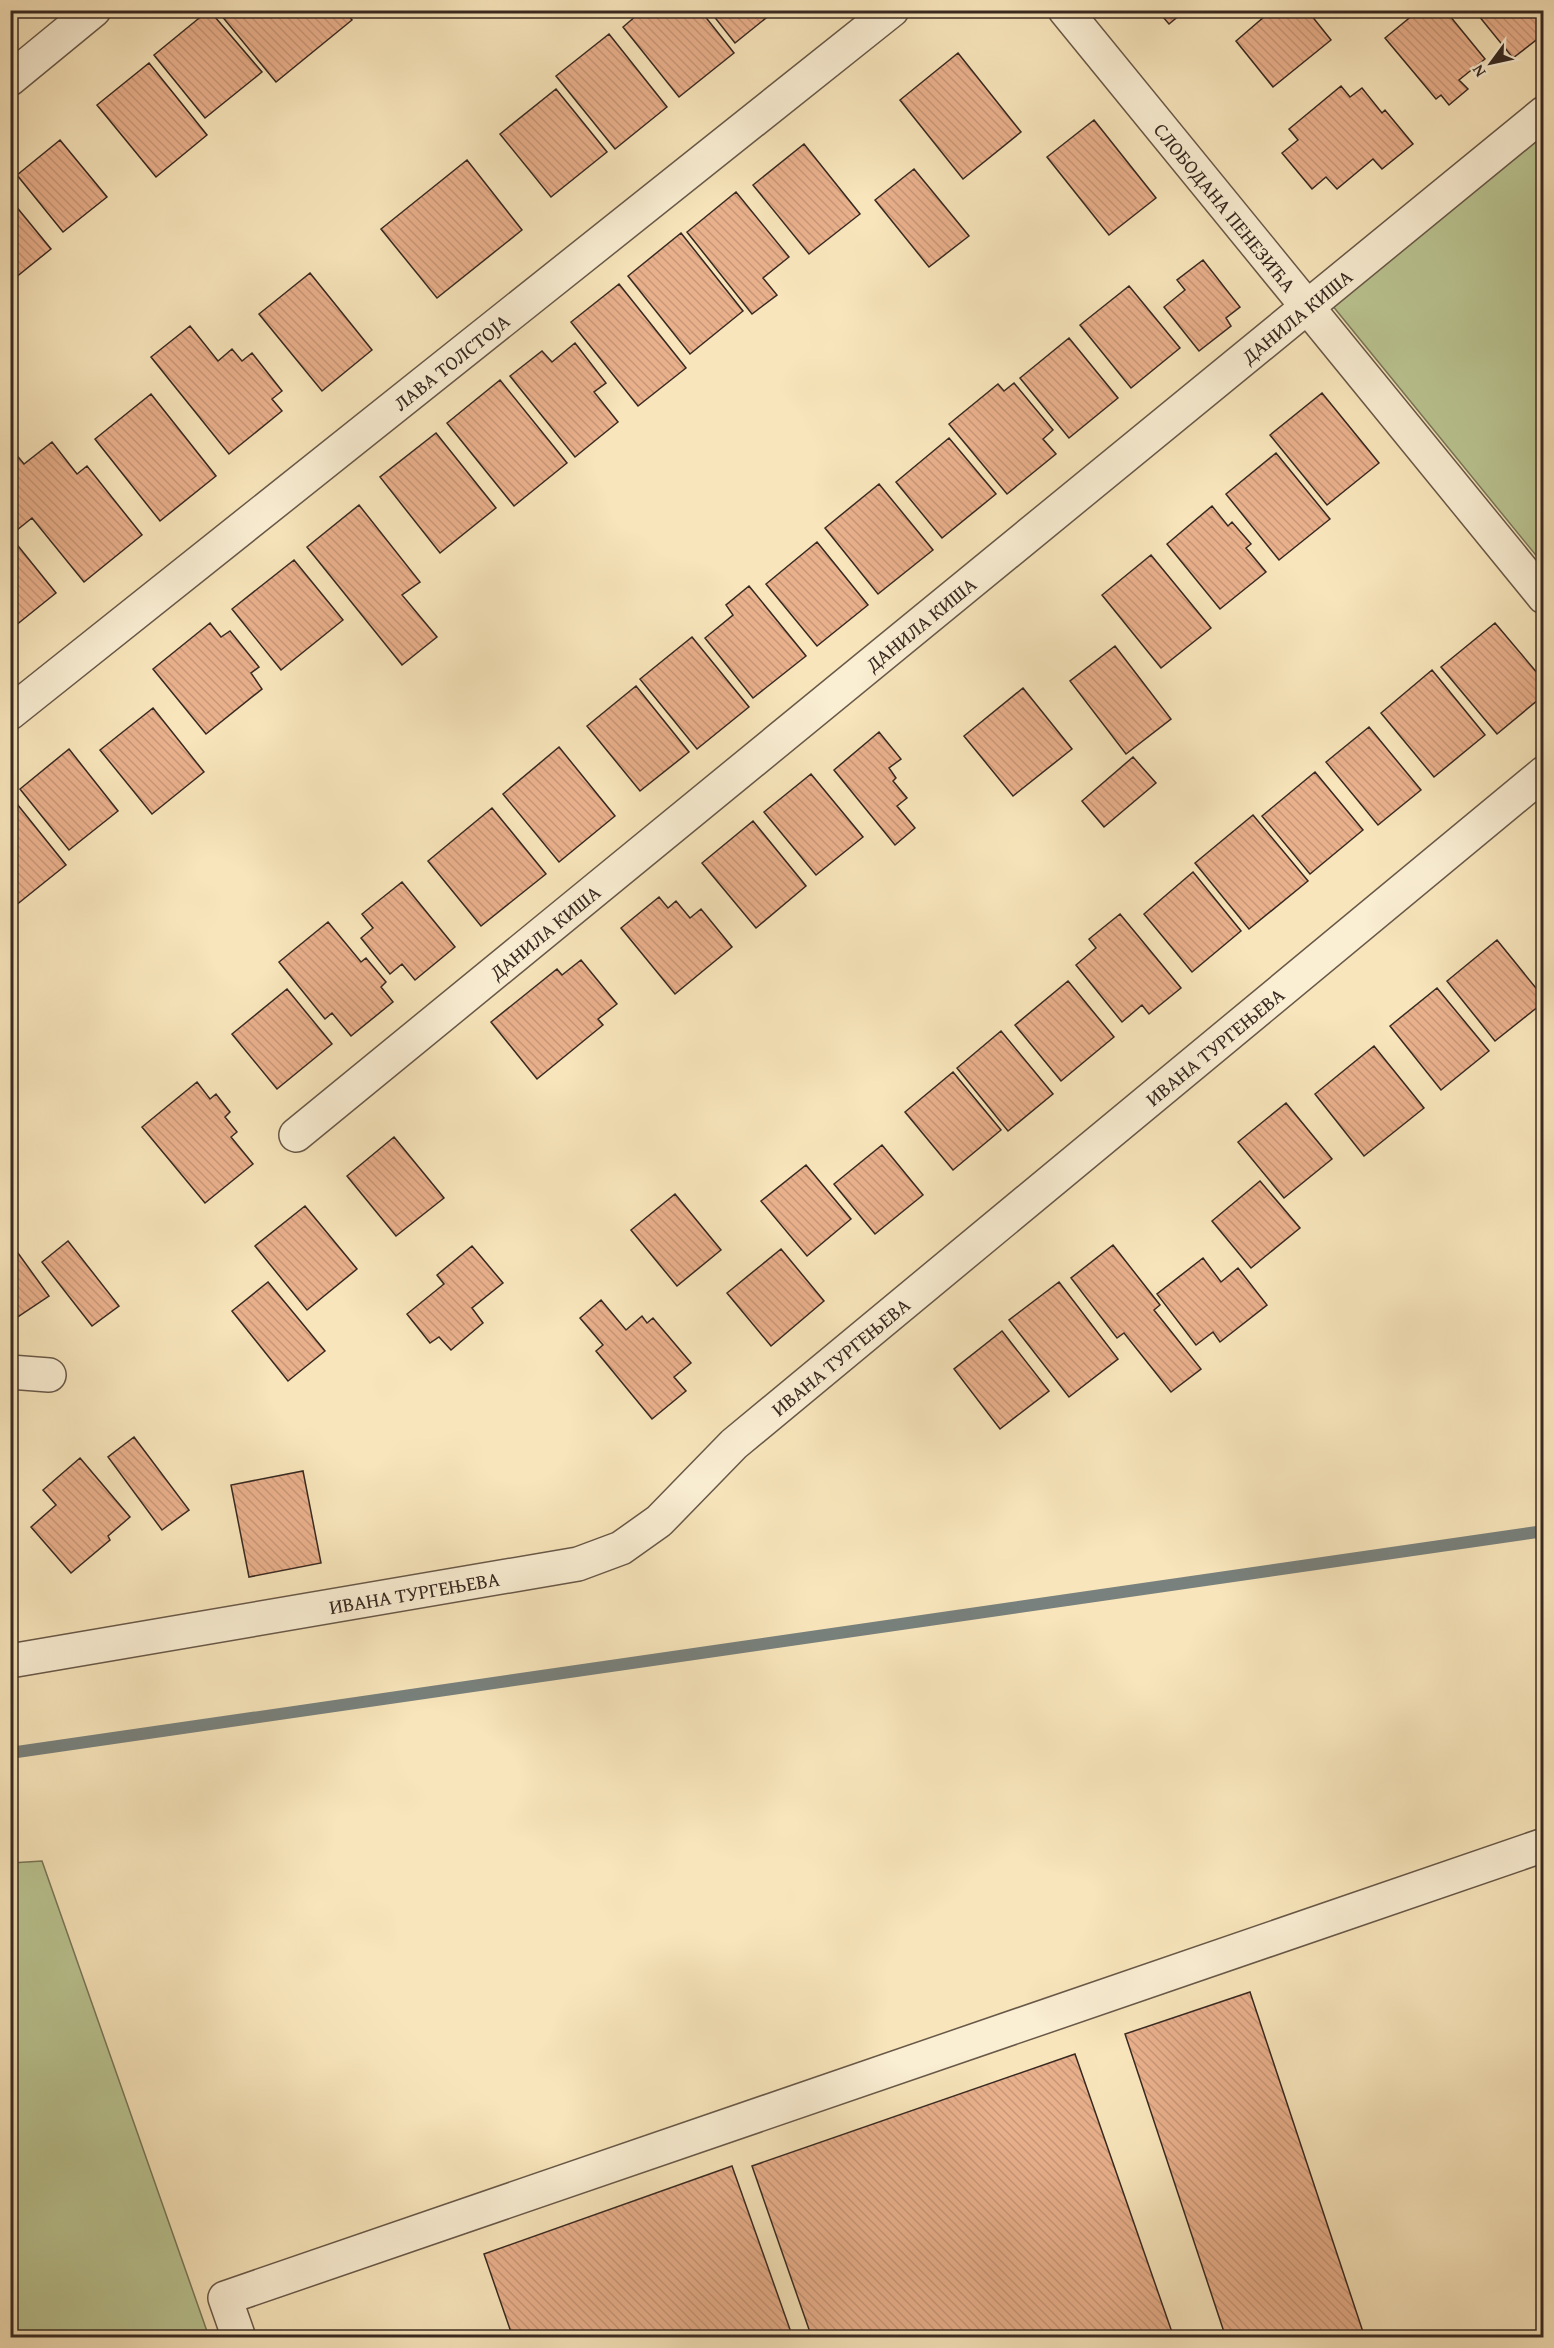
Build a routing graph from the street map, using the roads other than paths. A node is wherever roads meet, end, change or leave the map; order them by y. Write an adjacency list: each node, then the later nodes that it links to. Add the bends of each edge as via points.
1 (94, 10): 4 (street)
2 (892, 10): 8 (street, ЛАВА ТОЛСТОЈА)
3 (1065, 10): 6 (street, СЛОБОДАНА ПЕНЕЗИЋА)
4 (10, 79)
5 (1544, 113): 6 (street, ДАНИЛА КИША)
6 (1307, 308): 7 (street, СЛОБОДАНА ПЕНЕЗИЋА); 10 (street, ДАНИЛА КИША)
7 (1544, 597)
8 (10, 713)
9 (1544, 773): 13 (street, ИВАНА ТУРГЕЊЕВА, via 734,1444 659,1521 621,1548 578,1564)
10 (296, 1135)
11 (10, 1372): 12 (street)
12 (50, 1375)
13 (10, 1661)
14 (1544, 1845): 15 (street, via 225,2298)
15 (239, 2337)

